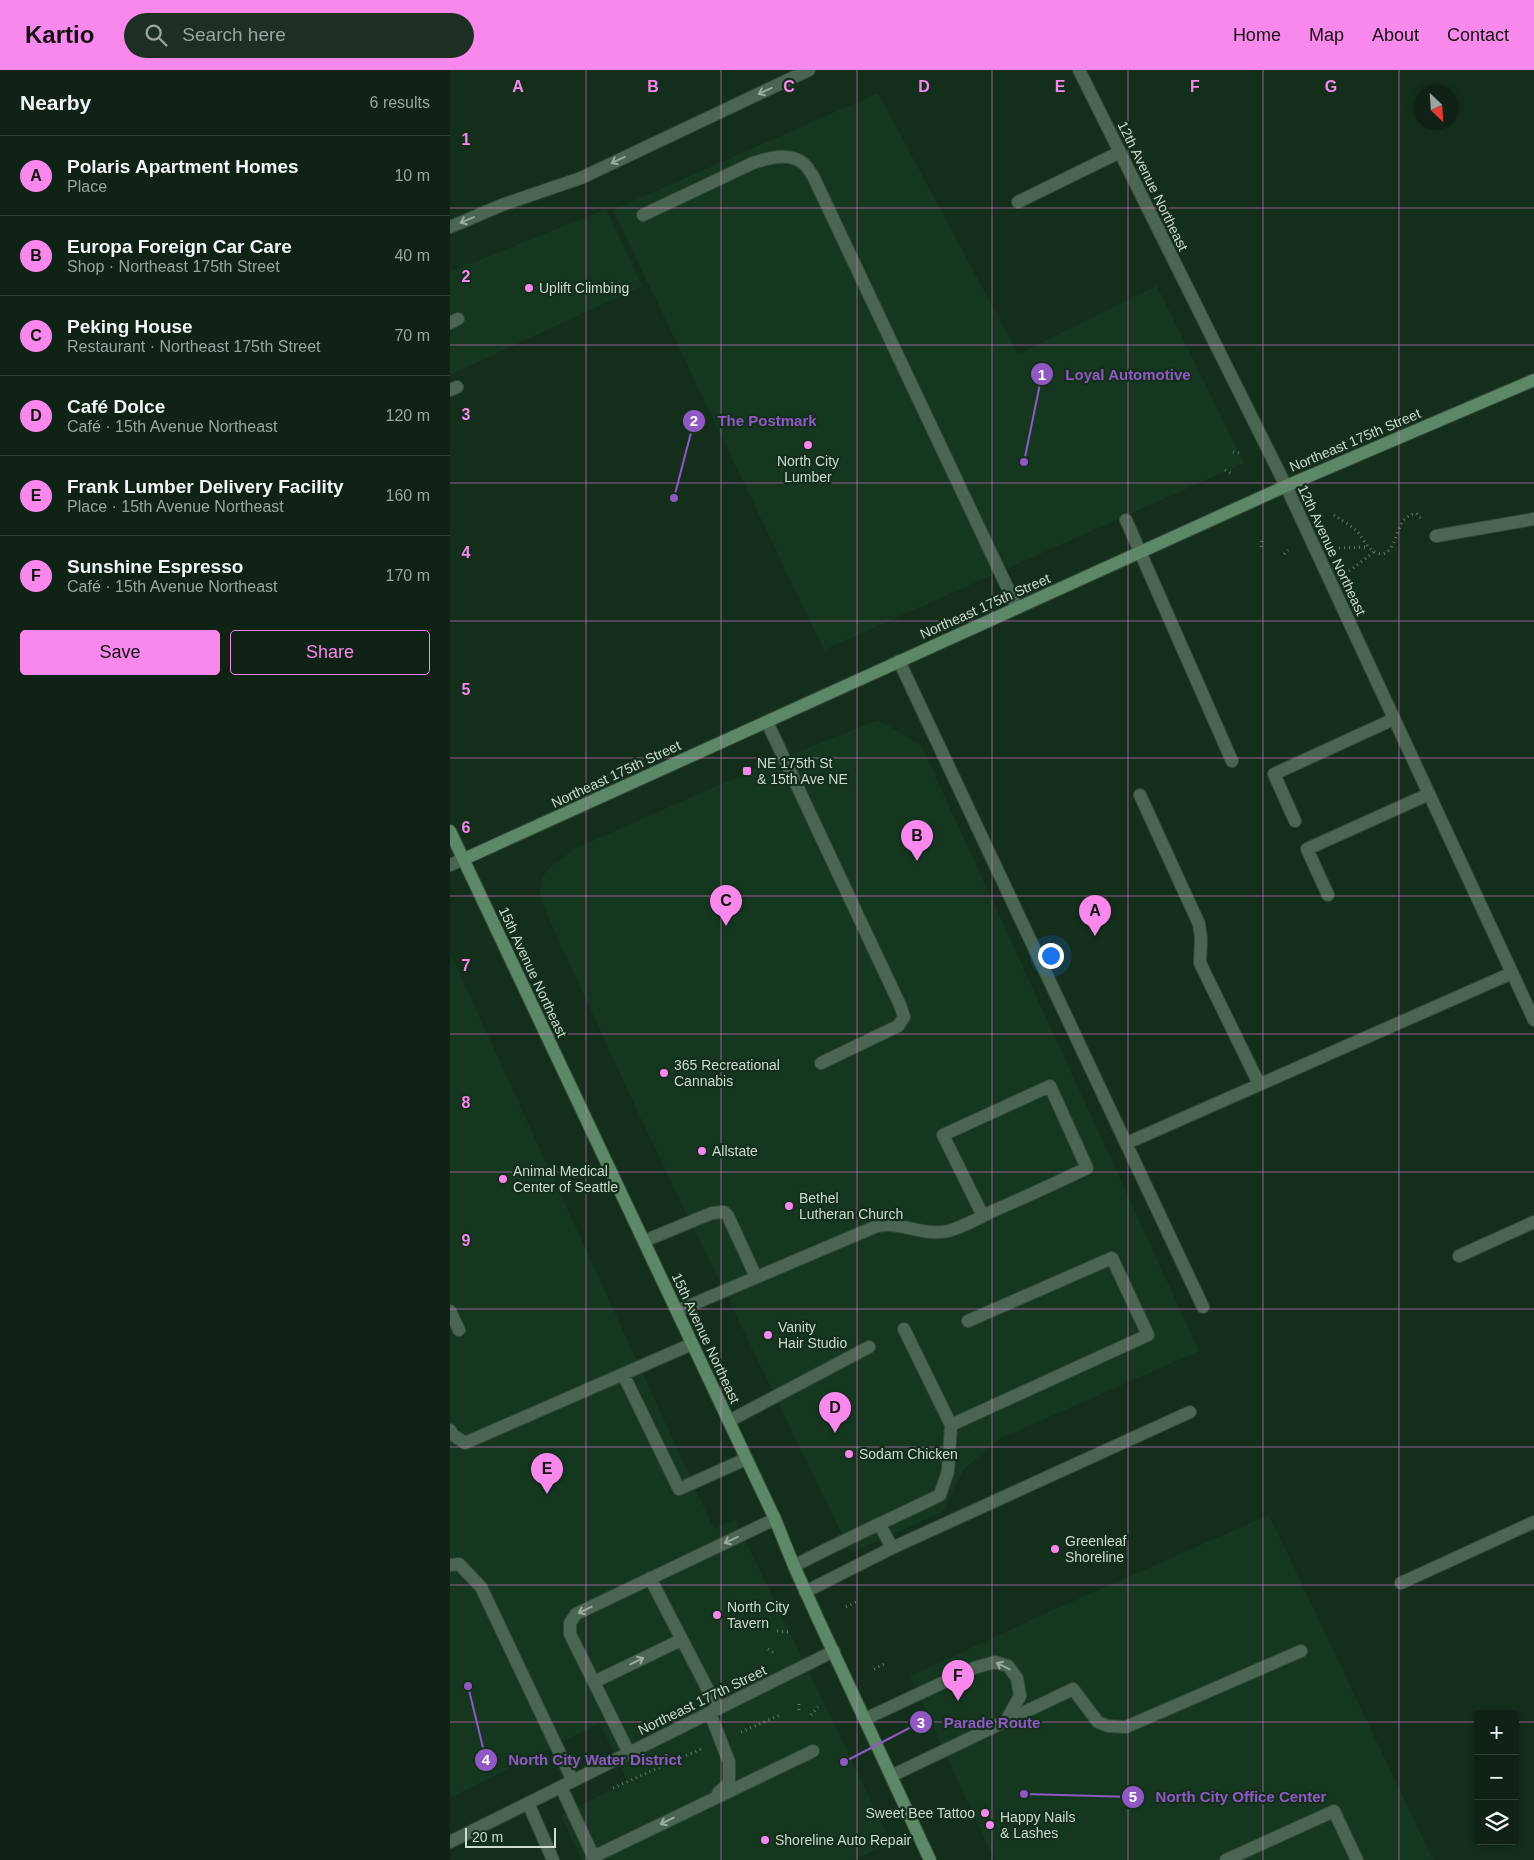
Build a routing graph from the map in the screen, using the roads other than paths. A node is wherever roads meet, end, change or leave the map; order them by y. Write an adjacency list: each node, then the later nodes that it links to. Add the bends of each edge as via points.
1 (809, 70): 6 (street, one-way to 6, via 581,178)
2 (1079, 70): 3 (street, 12th Avenue Northeast)
3 (1120, 152): 4 (street); 8 (street, 12th Avenue Northeast)
4 (1018, 202)
5 (642, 215): 13 (street, via 770,157 788,157 803,163 813,176)
6 (450, 227)
7 (1534, 380): 8 (main road, Northeast 175th Street)
8 (1286, 486): 12 (main road, Northeast 175th Street); 15 (street, 12th Avenue Northeast)
9 (1534, 519): 11 (street)
10 (1126, 520): 12 (street)
11 (1436, 536)
12 (1140, 552): 13 (main road, Northeast 175th Street); 17 (street)
13 (1017, 608): 14 (main road, Northeast 175th Street)
14 (899, 662): 16 (main road, Northeast 175th Street); 29 (street)
15 (1394, 719): 18 (street, 12th Avenue Northeast); 20 (street, via 1274,774)
16 (767, 722): 22 (main road, Northeast 175th Street); 27 (street, via 904,1017 898,1026)
17 (1232, 761)
18 (1429, 794): 24 (street, via 1308,849); 25 (street, 12th Avenue Northeast)
19 (1140, 795): 28 (street, via 1199,924 1200,963)
20 (1295, 821)
21 (450, 831): 22 (main road, 15th Avenue Northeast)
22 (464, 859): 23 (street, Northeast 175th Street); 32 (main road, 15th Avenue Northeast)
23 (450, 865)
24 (1328, 895)
25 (1512, 973): 26 (street, 12th Avenue Northeast); 28 (street)
26 (1534, 1020)
27 (821, 1063)
28 (1259, 1084): 29 (street)
29 (1127, 1143): 35 (street)
30 (983, 1216): 30 (street, via 1087,1168 1050,1086 943,1135); 34 (street, via 942,1232 928,1233 889,1224 877,1226)
31 (1534, 1222): 33 (street)
32 (644, 1241): 34 (street, via 724,1212); 37 (main road, 15th Avenue Northeast)
33 (1459, 1256)
34 (756, 1277): 37 (street)
35 (1203, 1308)
36 (450, 1311): 40 (street)
37 (677, 1311): 41 (main road, 15th Avenue Northeast)
38 (968, 1321): 46 (street, via 1112,1258 1148,1335)
39 (904, 1329): 46 (street)
40 (460, 1330)
41 (692, 1344): 43 (street); 45 (main road, 15th Avenue Northeast)
42 (870, 1347): 45 (street)
43 (623, 1374): 47 (street, via 465,1444 452,1436); 48 (street, via 679,1489)
44 (1190, 1412): 52 (street)
45 (729, 1421): 48 (main road, 15th Avenue Northeast)
46 (951, 1425): 51 (street, via 948,1472 940,1495)
47 (450, 1430)
48 (746, 1459): 49 (main road, 15th Avenue Northeast)
49 (776, 1519): 54 (main road, 15th Avenue Northeast); 55 (street, one-way to 55)
50 (1534, 1522): 56 (street)
51 (880, 1525): 52 (street); 54 (street)
52 (892, 1548): 57 (street)
53 (450, 1565): 68 (street, via 458,1564 481,1587)
54 (794, 1566): 57 (main road, 15th Avenue Northeast)
55 (650, 1578): 58 (street); 61 (street, one-way to 61, via 576,1614 570,1623 570,1634)
56 (1401, 1583)
57 (805, 1592): 59 (main road, 15th Avenue Northeast)
58 (681, 1640): 61 (street, one-way to 58); 62 (street)
59 (834, 1651): 62 (street, Northeast 177th Street); 63 (main road, 15th Avenue Northeast)
60 (1301, 1651): 64 (street, via 1126,1727 1098,1722 1073,1689)
61 (594, 1682): 66 (street)
62 (714, 1711): 66 (street, Northeast 177th Street); 69 (street, via 729,1762 729,1783)
63 (865, 1719): 64 (street, one-way to 63, via 1020,1696 1018,1678 1008,1666 995,1662 974,1668); 67 (main road, 15th Avenue Northeast)
64 (1006, 1721): 67 (street)
65 (813, 1751): 69 (street)
66 (629, 1753): 68 (street, Northeast 177th Street)
67 (891, 1776): 74 (main road, 15th Avenue Northeast)
68 (567, 1784): 70 (street, Northeast 177th Street); 72 (street)
69 (711, 1800): 72 (street, one-way to 72)
70 (528, 1803): 71 (street, Northeast 177th Street); 73 (street)
71 (450, 1842)
72 (594, 1859)
73 (553, 1860)
74 (930, 1860)
75 (1226, 1860): 76 (street, via 1334,1811)
76 (1356, 1860)

